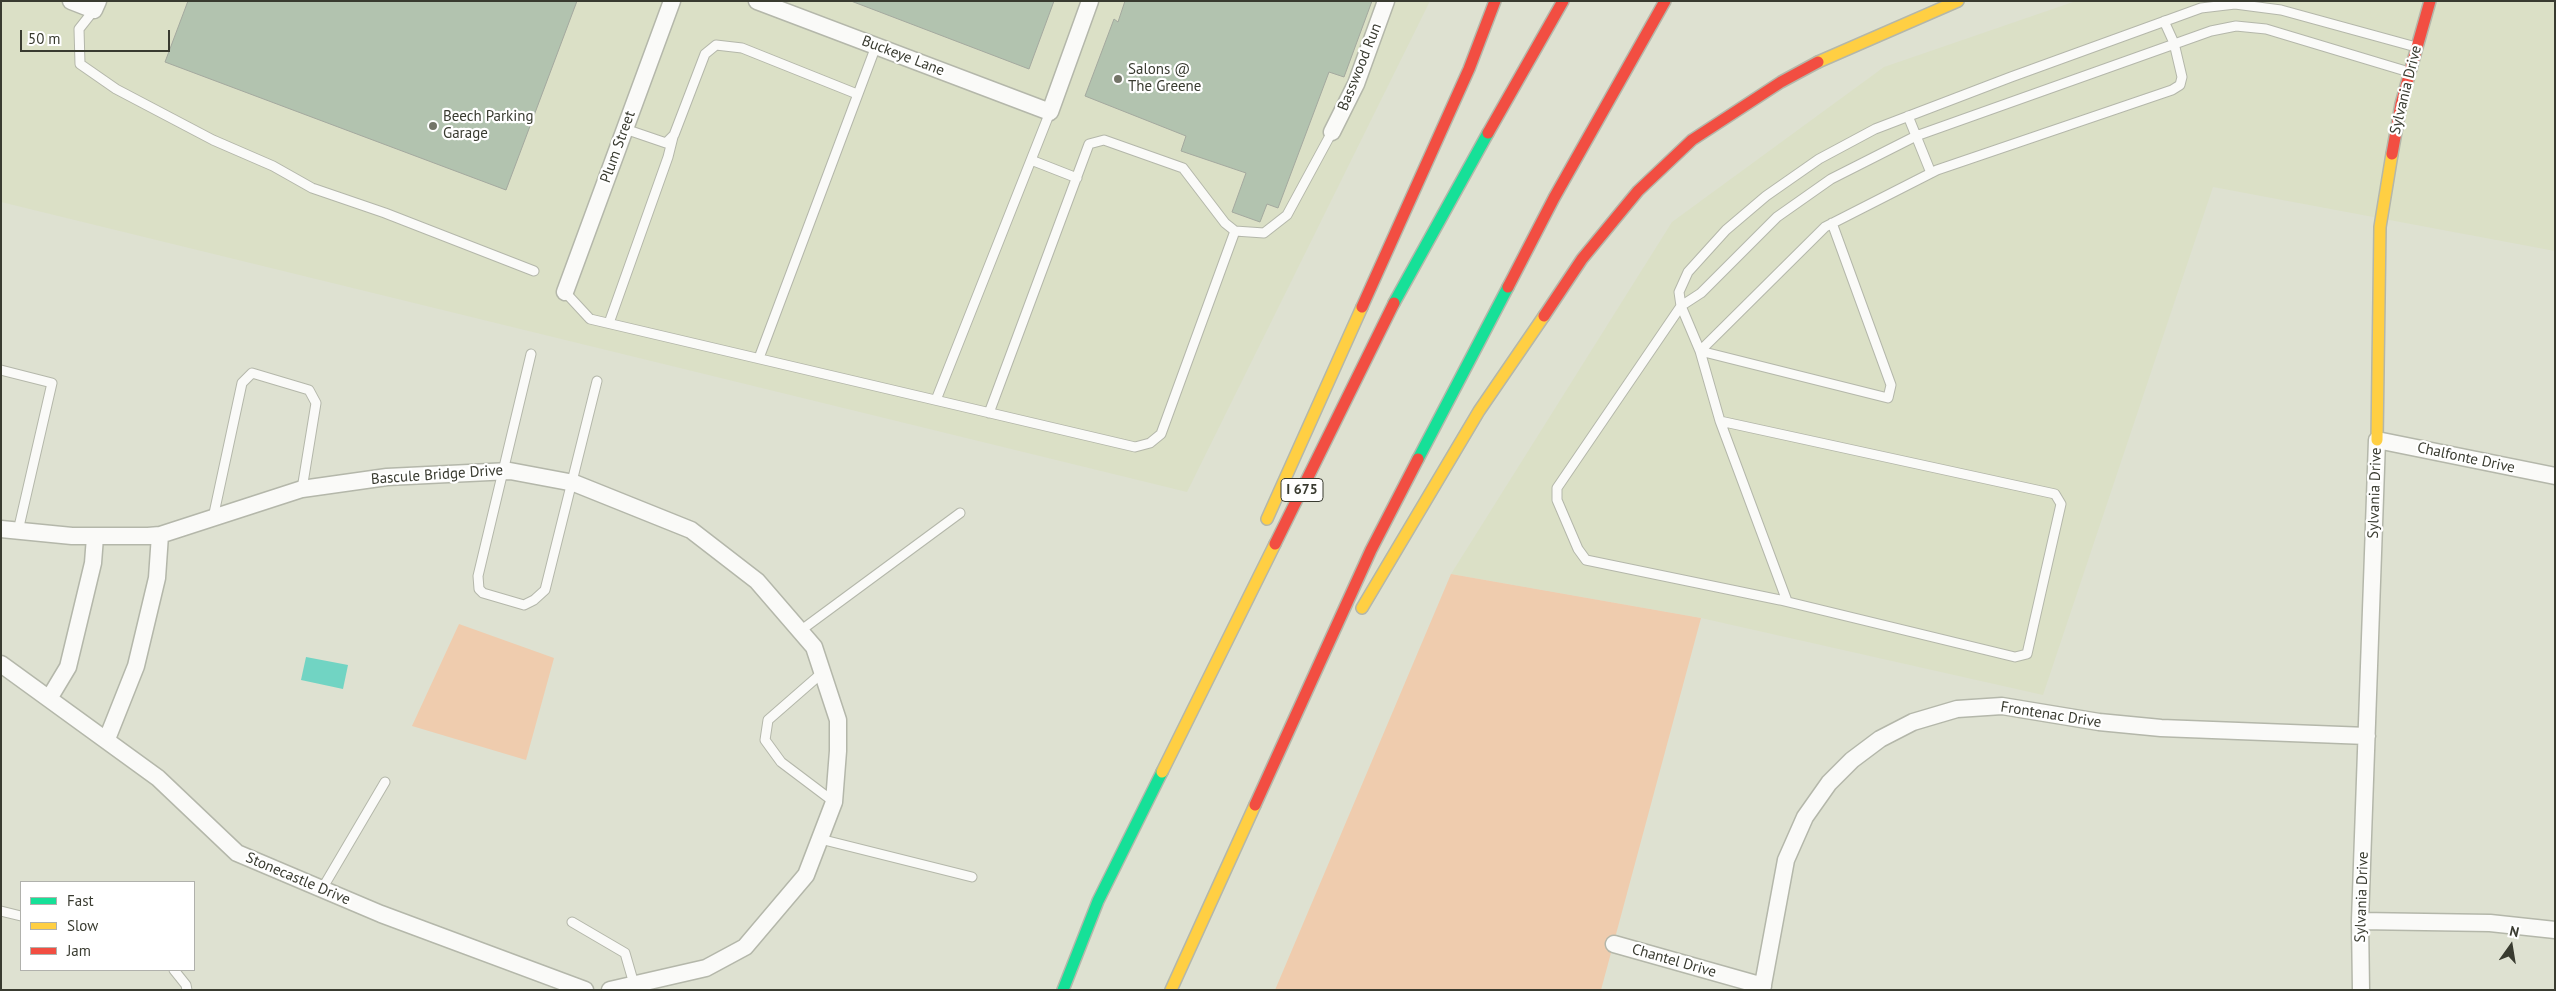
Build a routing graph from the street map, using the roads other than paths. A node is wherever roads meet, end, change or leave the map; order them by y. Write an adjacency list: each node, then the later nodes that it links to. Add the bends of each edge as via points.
1 (72, 1): 11 (street)
2 (672, 1): 20 (street, Plum Street)
3 (757, 1): 14 (street, Buckeye Lane)
4 (1090, 1): 18 (street)
5 (1386, 1): 21 (street, Basswood Run, via 1356,84)
6 (1495, 1): 49 (main road, via 1469,69)
7 (1563, 1): 69 (main road, I 675, via 1411,269)
8 (1665, 1): 63 (main road, via 1554,198 1371,550)
9 (1958, 1): 54 (main road, via 1831,55 1781,82 1692,140 1638,191 1582,259 1479,411)
10 (2430, 1): 15 (main road, Sylvania Drive)
11 (96, 6): 29 (lane, via 79,29 80,64 116,89 312,188)
12 (2164, 21): 13 (lane); 15 (lane, via 2201,8 2235,4 2281,10); 19 (lane)
13 (2174, 43): 16 (lane, via 2236,26 2266,29); 23 (lane); 25 (lane, via 2182,77 2180,85 2172,90)
14 (876, 46): 17 (lane); 18 (street, Buckeye Lane)
15 (2416, 47): 16 (main road, Sylvania Drive)
16 (2409, 72): 41 (main road, Sylvania Drive, via 2380,227)
17 (857, 94): 22 (lane, via 742,48 716,45 705,54); 35 (lane)
18 (1050, 112): 24 (lane)
19 (1908, 116): 23 (lane); 31 (lane, via 1875,129 1819,159 1726,230 1688,272 1679,292)
20 (625, 128): 22 (lane, via 666,143); 30 (street, Plum Street)
21 (1332, 132): 28 (lane, via 1287,215 1264,233)
22 (674, 135): 32 (lane)
23 (1916, 136): 25 (lane); 31 (lane, via 1831,179 1777,217 1701,293)
24 (1031, 160): 26 (lane); 38 (lane)
25 (1931, 173): 27 (lane)
26 (1077, 178): 28 (lane, via 1090,144 1104,140 1183,168); 39 (lane)
27 (1832, 223): 33 (lane); 33 (lane, via 1891,385 1888,398)
28 (1235, 232): 39 (lane, via 1161,434 1150,443 1135,447)
29 (534, 271)
30 (565, 292): 32 (lane, via 590,319)
31 (1681, 306): 33 (lane); 53 (lane, via 1557,488 1557,500 1586,560)
32 (609, 323): 35 (lane)
33 (1700, 351): 40 (lane)
34 (531, 354): 42 (lane)
35 (758, 358): 38 (lane)
36 (1, 370): 50 (lane, via 52,383)
37 (597, 381): 44 (lane)
38 (936, 400): 39 (lane)
39 (989, 413)
40 (1720, 421): 53 (lane); 53 (lane, via 2054,494 2061,504 2027,654 2015,657)
41 (2377, 440): 43 (street, Chalfonte Drive); 61 (street, Sylvania Drive)
42 (502, 471): 44 (street, Bascule Bridge Drive); 44 (lane, via 478,582 483,593 524,604 545,590); 45 (street, Bascule Bridge Drive, via 387,477)
43 (2555, 476)
44 (571, 482): 55 (street, Bascule Bridge Drive, via 690,530 757,580)
45 (302, 489): 47 (street, Bascule Bridge Drive); 47 (lane, via 316,403 309,390 252,374 242,384)
46 (960, 513): 55 (lane)
47 (213, 518): 51 (street, Bascule Bridge Drive)
48 (1, 529): 50 (street, Bascule Bridge Drive)
49 (1263, 530)
50 (18, 531): 52 (street, Bascule Bridge Drive)
51 (160, 535): 52 (street, Bascule Bridge Drive); 62 (street, via 157,578 136,666)
52 (95, 537): 60 (street, via 93,563 68,667)
53 (1787, 601)
54 (1354, 622)
55 (800, 631): 59 (street, Bascule Bridge Drive, via 814,647)
56 (1344, 640): 63 (main road)
57 (1210, 648): 69 (main road)
58 (1, 664): 60 (street, Stonecastle Drive)
59 (823, 672): 65 (street, Bascule Bridge Drive, via 838,720); 65 (lane, via 768,720 765,740 781,762)
60 (50, 697): 62 (street, Stonecastle Drive)
61 (2367, 736): 72 (street, Sylvania Drive); 78 (street, Frontenac Drive, via 2161,728 2099,722 2002,706 1957,709 1913,722 1880,739 1852,760 1829,783 1805,817 1786,860)
62 (107, 739): 68 (street, Stonecastle Drive, via 158,778 238,853)
63 (1270, 770): 83 (main road)
64 (385, 782): 68 (lane)
65 (834, 802): 66 (street)
66 (820, 839): 67 (lane); 77 (street, via 806,875 744,947 706,968)
67 (972, 877)
68 (322, 889): 80 (street, Stonecastle Drive)
69 (1098, 902): 82 (main road, I 675)
70 (1, 912): 71 (lane)
71 (20, 916)
72 (2360, 921): 74 (street, via 2490,923); 84 (street, Sylvania Drive)
73 (572, 922): 77 (lane, via 625,954)
74 (2555, 930)
75 (1614, 944): 78 (street, Chantel Drive)
76 (175, 971): 79 (lane)
77 (634, 984): 81 (street)
78 (1762, 988)
79 (187, 990)
80 (585, 990)
81 (610, 990)
82 (1063, 990)
83 (1171, 990)
84 (2360, 990)

